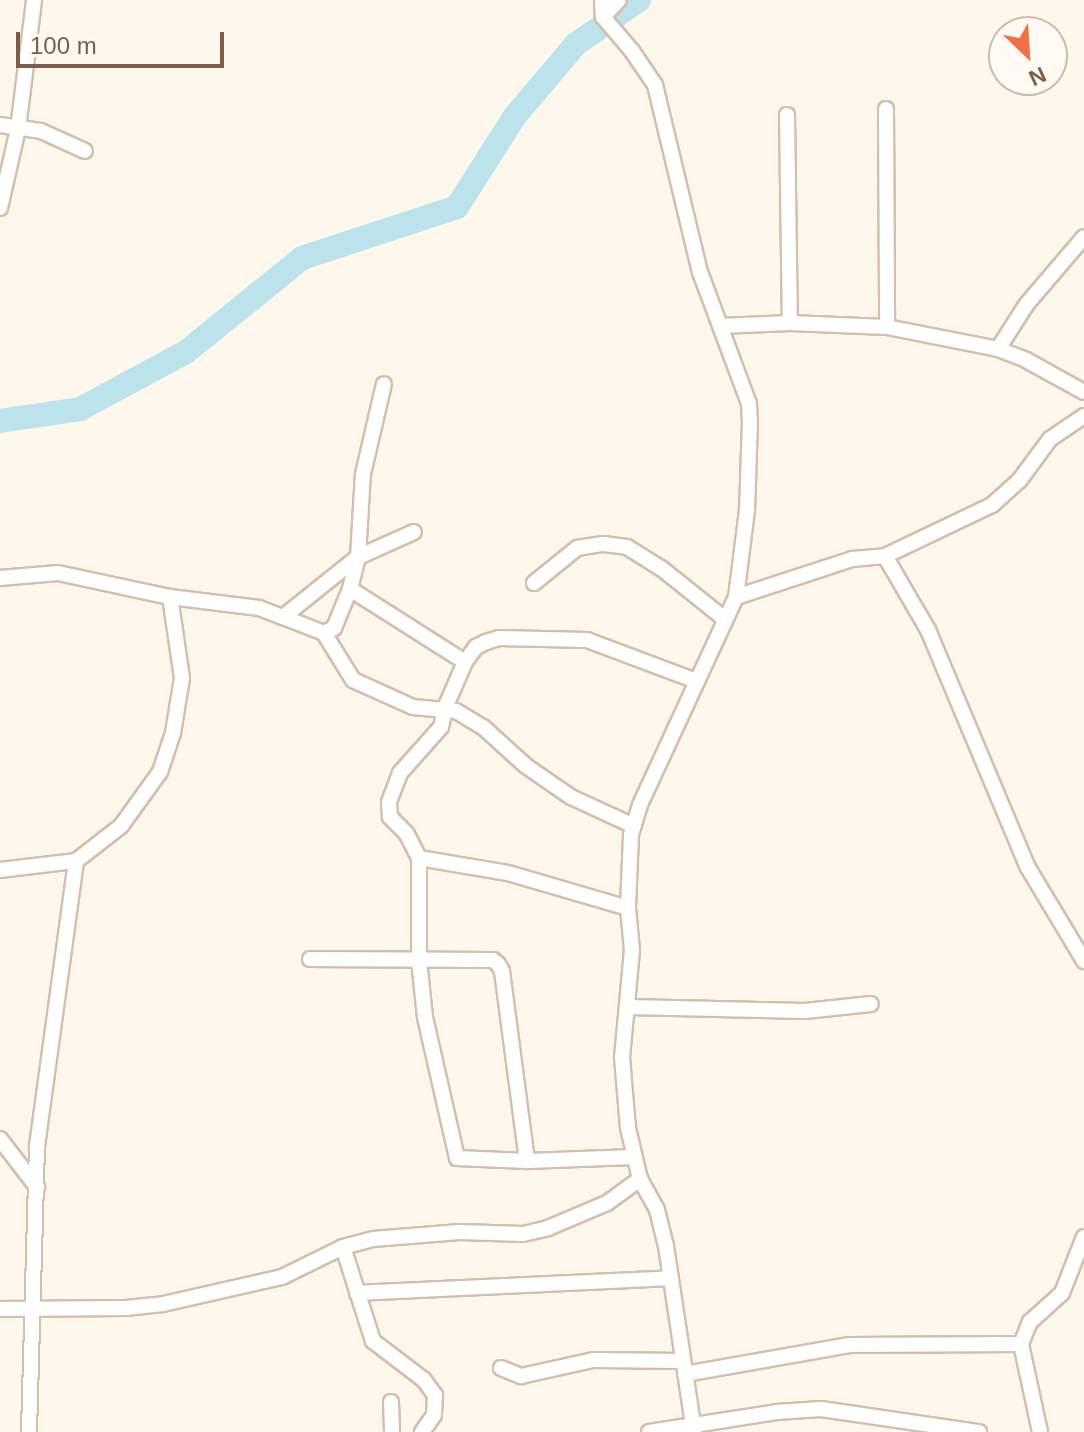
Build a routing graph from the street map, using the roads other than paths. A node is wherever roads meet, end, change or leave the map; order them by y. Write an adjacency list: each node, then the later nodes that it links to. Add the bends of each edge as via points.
1 (34, 0): 8 (street)
2 (602, 0): 4 (street)
3 (619, 0): 4 (street)
4 (603, 17): 13 (street, via 655,85 700,272)
5 (886, 109): 14 (street)
6 (787, 115): 12 (street)
7 (0, 125): 8 (street)
8 (18, 129): 9 (street, via 41,131); 10 (street)
9 (85, 151)
10 (0, 208)
11 (1084, 237): 15 (street, via 1026,305)
12 (790, 323): 13 (street); 14 (street)
13 (720, 326): 26 (street, via 749,404 747,510)
14 (887, 327): 15 (street)
15 (998, 349): 17 (street)
16 (384, 384): 21 (street, via 363,474)
17 (1084, 392)
18 (1084, 416): 20 (street, via 1050,439 1019,481 992,505)
19 (414, 532): 21 (street)
20 (885, 556): 26 (street, via 864,556); 40 (street, via 928,630 1027,866)
21 (358, 557): 24 (street); 27 (street)
22 (0, 578): 25 (street, via 58,573)
23 (534, 583): 28 (street, via 577,548 627,547)
24 (350, 589): 29 (street, via 334,628); 30 (street)
25 (170, 597): 27 (street, via 259,608); 35 (street, via 182,678 167,754 121,826)
26 (736, 597): 28 (street)
27 (283, 617): 29 (street)
28 (725, 619): 31 (street)
29 (324, 633): 32 (street, via 353,680 413,707)
30 (465, 662): 31 (street, via 476,647 499,638 587,640); 32 (street)
31 (696, 681): 33 (street)
32 (445, 708): 33 (street, via 483,727 571,797); 34 (street, via 441,727 400,773 389,802 390,817)
33 (634, 826): 37 (street)
34 (419, 858): 37 (street, via 508,873); 39 (street)
35 (76, 861): 36 (street); 48 (street, via 44,1077)
36 (0, 870)
37 (628, 908): 42 (street)
38 (310, 959): 39 (street)
39 (419, 961): 46 (street, via 425,1017 454,1153 464,1161); 46 (street, via 493,960 502,971)
40 (1084, 961)
41 (871, 1004): 42 (street, via 805,1011)
42 (629, 1007): 45 (street, via 622,1057)
43 (0, 1139): 44 (street)
44 (5, 1155): 48 (street)
45 (634, 1157): 46 (street); 47 (street)
46 (527, 1161)
47 (640, 1179): 50 (street, via 607,1203 523,1234 412,1236); 51 (street, via 661,1222)
48 (37, 1187): 53 (street, via 32,1233)
49 (1084, 1237): 55 (street, via 1062,1293 1030,1322)
50 (343, 1247): 52 (street); 53 (street, via 299,1270 242,1289 126,1308)
51 (671, 1278): 52 (street); 57 (street)
52 (357, 1293): 62 (street, via 377,1345 424,1380 435,1395 434,1415)
53 (35, 1308): 54 (street); 60 (street)
54 (0, 1309)
55 (1021, 1344): 57 (street, via 849,1345); 65 (street)
56 (501, 1368): 57 (street, via 521,1376 593,1360)
57 (684, 1368): 59 (street)
58 (391, 1402): 61 (street)
59 (692, 1429): 63 (street); 64 (street, via 821,1409)
60 (29, 1432)
61 (392, 1432)
62 (422, 1432)
63 (649, 1432)
64 (979, 1432)
65 (1040, 1432)

